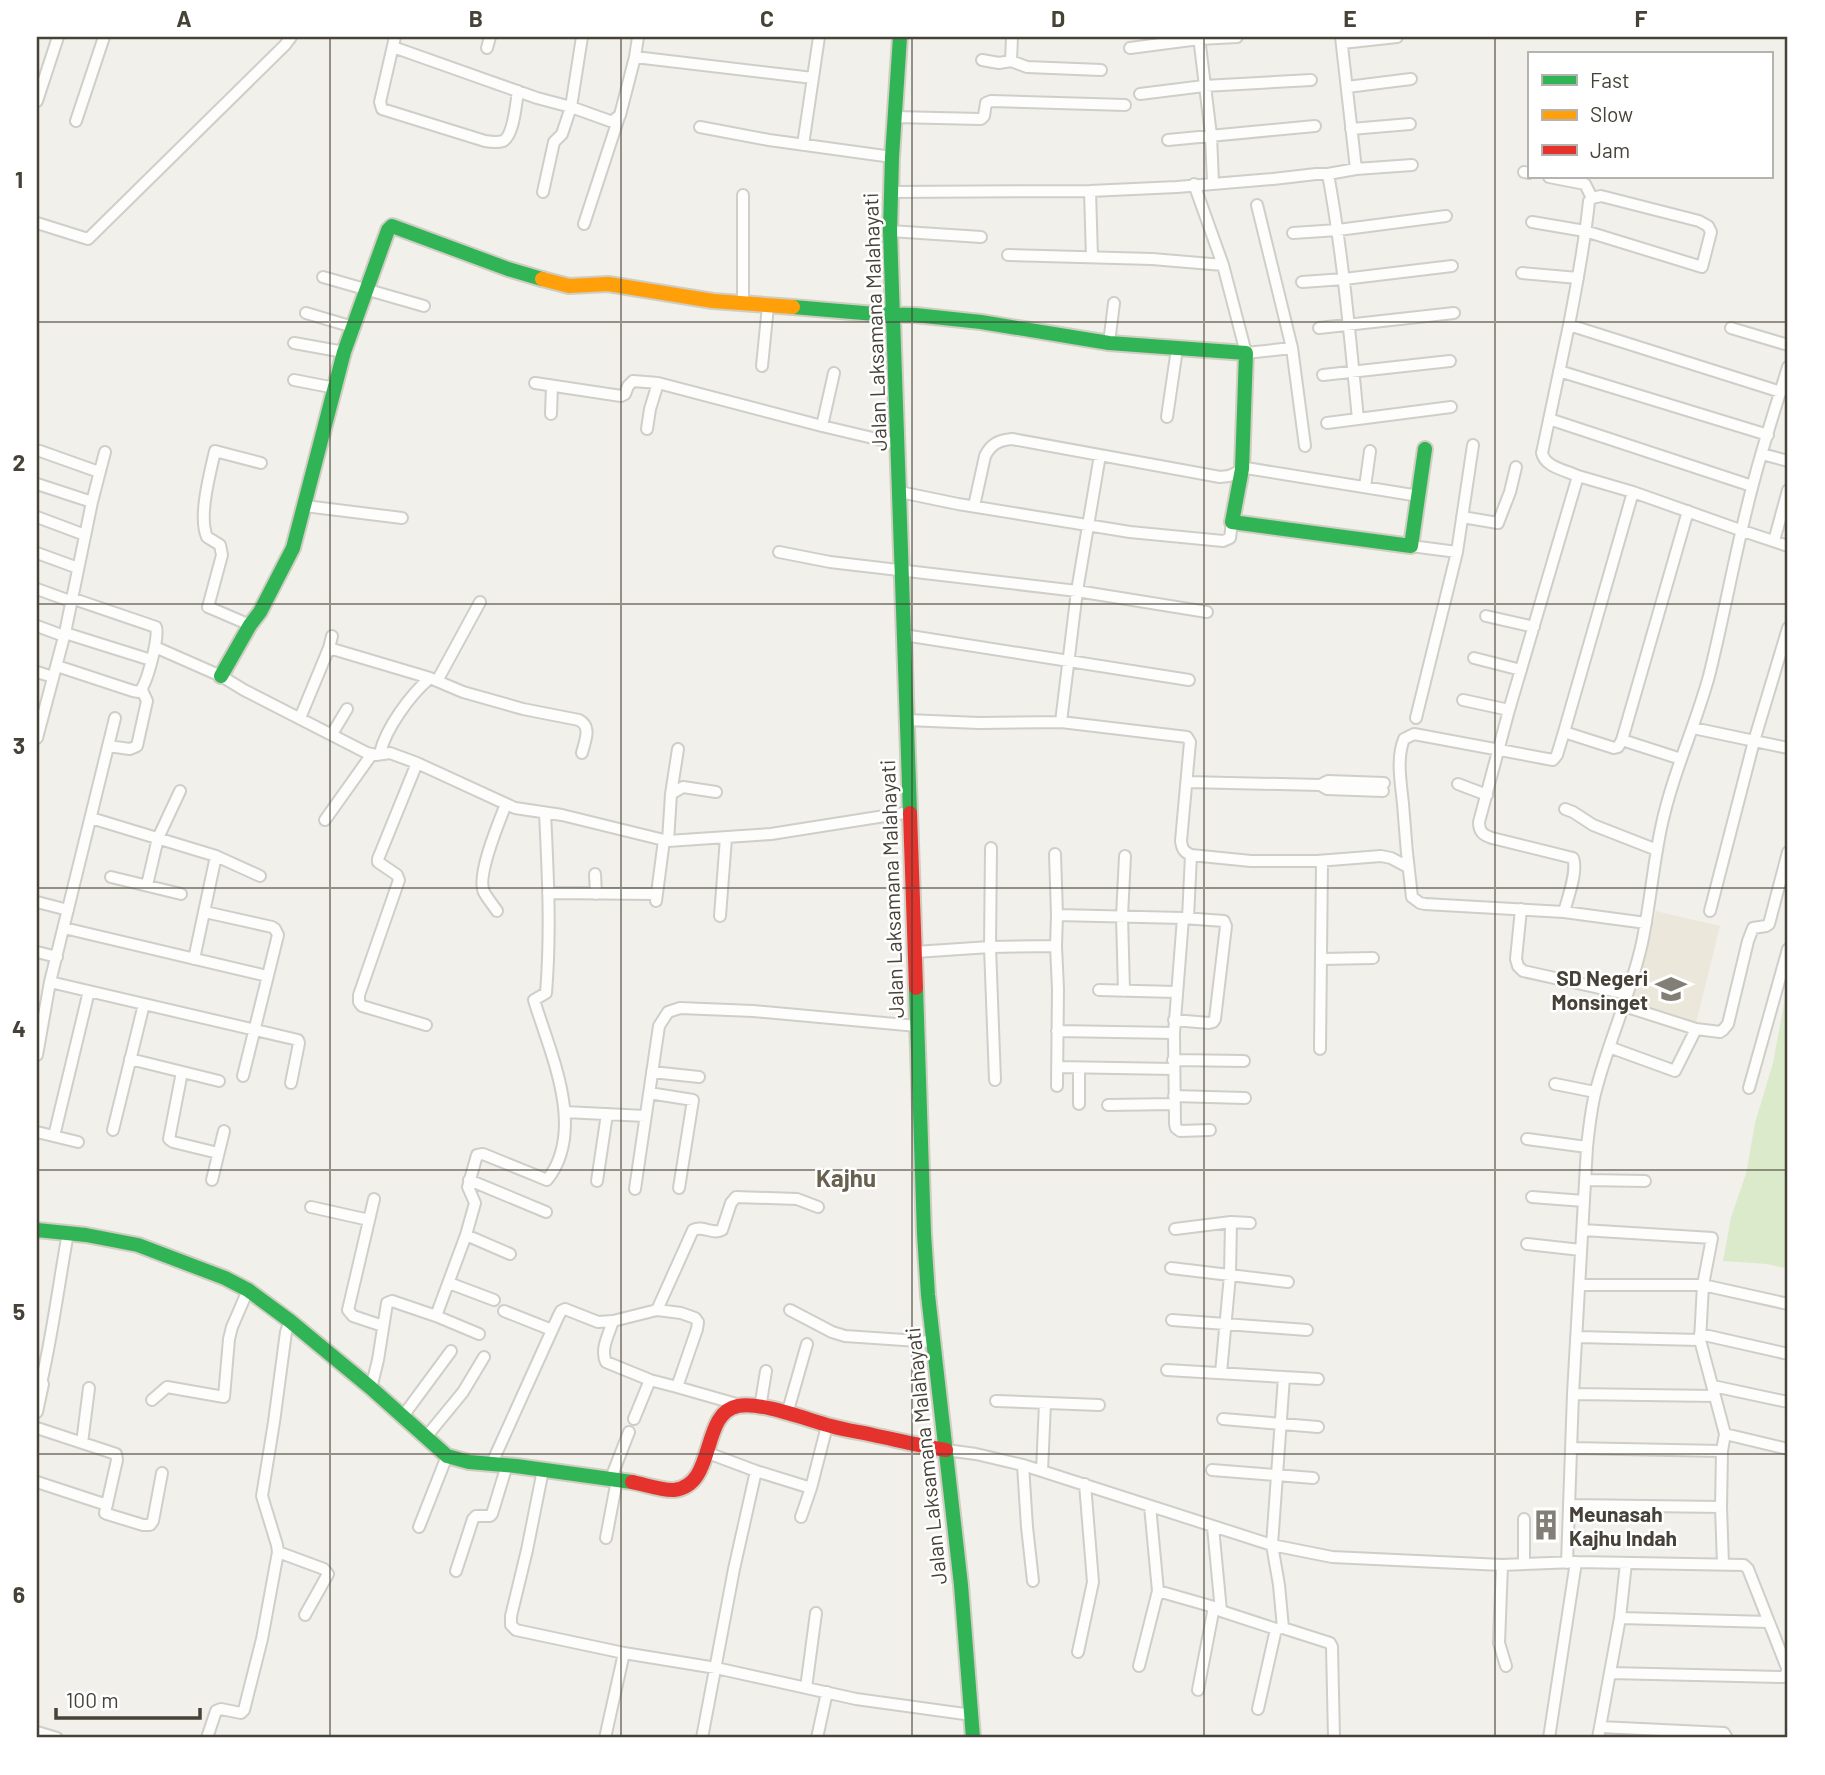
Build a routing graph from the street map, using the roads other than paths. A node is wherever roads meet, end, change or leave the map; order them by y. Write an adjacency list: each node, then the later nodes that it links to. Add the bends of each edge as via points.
1 (58, 37): 26 (street)
2 (104, 37): 31 (street)
3 (291, 37): 54 (street, via 88,239)
4 (582, 37): 28 (street)
5 (638, 37): 15 (street)
6 (819, 37): 19 (street)
7 (900, 37): 30 (main road, Jalan Laksamana Malahayati)
8 (1012, 37): 17 (street)
9 (1237, 37): 11 (street)
10 (1390, 37): 12 (street)
11 (1199, 38): 14 (street); 22 (street)
12 (1341, 40): 23 (street)
13 (394, 42): 24 (street); 24 (street, via 380,102 384,110 496,142 508,136)
14 (1130, 48)
15 (635, 57): 19 (street); 29 (street)
16 (982, 60): 17 (street)
17 (1011, 61): 18 (street, via 1027,67)
18 (1101, 70)
19 (813, 78): 38 (street)
20 (1311, 79): 22 (street)
21 (1412, 79): 23 (street)
22 (1204, 86): 25 (street); 36 (street)
23 (1347, 87): 35 (street)
24 (518, 91): 28 (street)
25 (1140, 94)
26 (37, 101)
27 (1125, 105): 30 (street, via 991,101 981,119)
28 (571, 107): 29 (street, via 607,120); 47 (street, via 562,134 554,142)
29 (619, 117): 55 (street)
30 (894, 117): 39 (main road, Jalan Laksamana Malahayati)
31 (76, 121)
32 (1410, 124): 35 (street)
33 (1315, 126): 36 (street)
34 (700, 127): 38 (street)
35 (1351, 129): 41 (street)
36 (1210, 135): 37 (street); 44 (street)
37 (1168, 140)
38 (803, 145): 39 (street)
39 (892, 157): 48 (main road, Jalan Laksamana Malahayati)
40 (1412, 165): 41 (street)
41 (1356, 169): 42 (street)
42 (1328, 174): 44 (street); 57 (street)
43 (1554, 178): 50 (street, via 1585,184)
44 (1213, 183): 45 (street)
45 (1194, 184): 46 (street); 63 (street)
46 (1090, 191): 48 (street); 62 (street)
47 (543, 192)
48 (891, 192): 56 (main road, Jalan Laksamana Malahayati)
49 (743, 195): 72 (street)
50 (1592, 198): 58 (street); 58 (street, via 1601,196 1699,221 1711,232 1702,267)
51 (1256, 205): 86 (street)
52 (1446, 216): 57 (street)
53 (1532, 222): 58 (street)
54 (37, 223)
55 (584, 224)
56 (890, 230): 60 (street); 77 (main road, Jalan Laksamana Malahayati)
57 (1338, 230): 59 (street); 68 (street)
58 (1585, 231): 67 (street)
59 (1293, 233)
60 (981, 237)
61 (1008, 255): 62 (street)
62 (1092, 257): 63 (street)
63 (1223, 265): 89 (street)
64 (1452, 266): 68 (street)
65 (1522, 273): 67 (street)
66 (323, 276): 70 (street)
67 (1578, 278): 79 (street)
68 (1344, 279): 69 (street); 78 (street)
69 (1302, 282)
70 (366, 289): 72 (main road, via 388,230 394,226 508,269 569,286 608,284); 73 (street); 80 (main road)
71 (1114, 303): 83 (street)
72 (743, 305): 74 (main road)
73 (424, 306)
74 (768, 306): 77 (main road); 91 (street)
75 (306, 313): 80 (street)
76 (1454, 313): 78 (street)
77 (893, 314): 83 (main road); 112 (main road, Jalan Laksamana Malahayati)
78 (1349, 325): 81 (street); 94 (street)
79 (1569, 325): 93 (street); 102 (street)
80 (353, 327): 88 (main road)
81 (1319, 328)
82 (1731, 328): 85 (street)
83 (1109, 342): 87 (main road)
84 (294, 344): 88 (street)
85 (1788, 345)
86 (1292, 348): 89 (street); 114 (street)
87 (1177, 349): 89 (main road); 105 (street)
88 (344, 352): 101 (main road)
89 (1246, 352): 124 (main road)
90 (1450, 361): 94 (street)
91 (762, 366)
92 (1788, 367): 102 (street)
93 (1559, 371): 107 (street); 111 (street)
94 (1353, 372): 96 (street); 106 (street)
95 (835, 373): 109 (street)
96 (1323, 376)
97 (294, 380): 101 (street)
98 (536, 383): 100 (street)
99 (658, 383): 100 (street, via 633,381 621,396); 109 (street); 110 (street)
100 (552, 386): 104 (street)
101 (335, 388): 135 (main road)
102 (1781, 392): 111 (street)
103 (1451, 407): 106 (street)
104 (551, 414)
105 (1167, 417)
106 (1358, 419): 108 (street)
107 (1549, 419): 126 (street, via 1542,457); 128 (street)
108 (1327, 424)
109 (822, 426): 112 (street)
110 (647, 429)
111 (1768, 435): 119 (street)
112 (898, 444): 131 (main road, Jalan Laksamana Malahayati)
113 (1473, 445): 139 (street)
114 (1305, 446)
115 (1425, 450): 133 (main road)
116 (40, 451): 125 (street)
117 (1370, 451): 129 (street)
118 (105, 452): 125 (street)
119 (1762, 454): 121 (street); 128 (street)
120 (1100, 455): 124 (street, via 1220,477); 136 (street, via 1003,439 985,456); 142 (street)
121 (1788, 461)
122 (261, 463): 159 (street, via 215,451 203,522 207,537 220,545 222,555 208,607)
123 (1516, 467): 139 (street, via 1498,523)
124 (1242, 469): 129 (street); 141 (main road)
125 (99, 472): 134 (street)
126 (1578, 476): 132 (street); 161 (street)
127 (37, 484): 134 (street)
128 (1752, 486): 143 (street)
129 (1365, 487): 133 (street)
130 (1788, 490): 145 (street)
131 (900, 492): 136 (street); 152 (main road, Jalan Laksamana Malahayati)
132 (1633, 492): 137 (street); 187 (street)
133 (1419, 496): 147 (main road)
134 (92, 502): 144 (street)
135 (305, 506): 140 (street); 159 (main road, via 293,548)
136 (974, 506): 142 (street)
137 (1688, 511): 143 (street); 190 (street)
138 (37, 517): 144 (street)
139 (1462, 517): 150 (street)
140 (402, 518)
141 (1232, 522): 142 (street, via 1230,538 1223,541); 147 (main road)
142 (1089, 526): 154 (street)
143 (1743, 531): 145 (street); 186 (street)
144 (85, 535): 151 (street)
145 (1774, 541): 146 (street)
146 (1788, 545)
147 (1411, 546): 150 (street)
148 (37, 552): 151 (street)
149 (779, 552): 152 (street)
150 (1457, 552): 183 (street)
151 (78, 568): 155 (street)
152 (902, 572): 154 (street); 164 (main road, Jalan Laksamana Malahayati)
153 (37, 589): 155 (street)
154 (1077, 591): 157 (street); 170 (street)
155 (71, 600): 163 (street); 166 (street, via 156,627)
156 (480, 602): 175 (street)
157 (1207, 612)
158 (1486, 616): 161 (street)
159 (250, 625): 174 (main road)
160 (37, 626): 163 (street)
161 (1534, 627): 171 (street)
162 (1788, 628): 191 (street)
163 (64, 634): 169 (street); 172 (street)
164 (904, 635): 170 (street); 184 (main road, Jalan Laksamana Malahayati)
165 (332, 636): 167 (street)
166 (155, 647): 169 (street); 174 (street)
167 (329, 648): 175 (street); 182 (street)
168 (1474, 659): 171 (street)
169 (151, 660): 177 (street)
170 (1068, 661): 176 (street); 185 (street)
171 (1521, 670): 180 (street)
172 (55, 671): 173 (street); 177 (street); 189 (street)
173 (37, 672)
174 (221, 676): 182 (street)
175 (433, 680): 196 (street, via 523,709 579,720 587,727); 197 (street, via 416,691)
176 (1189, 680)
177 (142, 690): 192 (street, via 147,701 137,746)
178 (1464, 700): 180 (street)
179 (347, 709): 188 (street)
180 (1509, 710): 195 (street)
181 (115, 718): 192 (street)
182 (300, 718): 188 (street)
183 (1416, 718)
184 (907, 720): 185 (street); 209 (main road, Jalan Laksamana Malahayati)
185 (1061, 722): 200 (street, via 1187,737)
186 (1693, 728): 191 (street); 198 (street)
187 (1564, 732): 190 (street, via 1614,748); 195 (street, via 1553,760)
188 (332, 734): 197 (street)
189 (37, 737)
190 (1622, 740): 198 (street)
191 (1754, 741): 193 (street); 236 (street)
192 (108, 746): 211 (street)
193 (1788, 748)
194 (678, 749): 205 (street)
195 (1499, 750): 206 (street); 224 (street, via 1414,734 1404,739 1400,768)
196 (582, 753)
197 (376, 754): 199 (street, via 390,753); 212 (street)
198 (1681, 758): 217 (street)
199 (417, 763): 207 (street); 265 (street, via 378,859 399,880 359,1002)
200 (1187, 782): 202 (street); 220 (street, via 1182,848)
201 (1458, 785): 206 (street)
202 (1383, 787)
203 (180, 791): 213 (street)
204 (716, 792): 205 (street, via 683,787)
205 (671, 794): 215 (street)
206 (1487, 795): 238 (street, via 1479,822 1484,835 1573,858 1575,869)
207 (506, 804): 210 (street); 235 (street, via 482,880)
208 (1565, 809): 217 (street)
209 (910, 812): 214 (street); 249 (main road, Jalan Laksamana Malahayati)
210 (545, 813): 215 (street); 229 (street)
211 (91, 818): 213 (street); 234 (street)
212 (325, 820)
213 (158, 838): 221 (street); 228 (street)
214 (726, 838): 215 (street); 240 (street)
215 (666, 841): 231 (street, via 657,898)
216 (991, 848): 246 (street)
217 (1657, 850): 243 (street)
218 (1788, 852): 267 (street, via 1769,924 1753,928 1748,941 1728,1024 1720,1032)
219 (1055, 854): 239 (street)
220 (1191, 855): 223 (street); 242 (street)
221 (216, 856): 226 (street); 237 (street)
222 (1125, 856): 241 (street)
223 (1322, 861): 224 (street, via 1381,856); 253 (street)
224 (1407, 866): 233 (street, via 1412,898 1420,903)
225 (595, 874): 231 (street)
226 (260, 876)
227 (111, 877): 228 (street)
228 (147, 885): 230 (street)
229 (548, 893): 231 (street); 295 (street, via 546,993 534,1000)
230 (181, 894)
231 (596, 894)
232 (37, 902): 234 (street)
233 (1521, 909): 238 (street); 260 (street, via 1516,959 1523,971)
234 (68, 910): 244 (street)
235 (497, 911)
236 (1710, 911)
237 (205, 912): 252 (street); 254 (street, via 275,929 278,935)
238 (1564, 912): 243 (street)
239 (1057, 915): 241 (street); 245 (street)
240 (719, 916)
241 (1122, 916): 242 (street); 258 (street)
242 (1185, 918): 259 (street); 264 (street, via 1225,923 1216,1016 1209,1023)
243 (1646, 923): 260 (street)
244 (64, 928): 250 (street); 252 (street)
245 (1056, 946): 246 (street); 269 (street)
246 (990, 947): 249 (street); 283 (street)
247 (1788, 949): 288 (street)
248 (37, 952): 250 (street)
249 (915, 952): 266 (main road, Jalan Laksamana Malahayati)
250 (57, 957): 255 (street)
251 (1373, 958): 253 (street)
252 (194, 959): 254 (street)
253 (1321, 959): 272 (street)
254 (267, 976): 268 (street)
255 (50, 982): 257 (street); 261 (street)
256 (1099, 990): 258 (street)
257 (89, 991): 262 (street); 302 (street)
258 (1124, 991): 259 (street)
259 (1176, 992): 264 (street)
260 (1627, 994): 263 (street)
261 (42, 1003): 273 (street)
262 (144, 1004): 268 (street); 274 (street)
263 (1624, 1006): 267 (street); 271 (street)
264 (1174, 1020): 270 (street)
265 (426, 1025)
266 (917, 1026): 280 (street, via 680,1008 668,1012 659,1026); 354 (main road, Jalan Laksamana Malahayati, via 923,1234)
267 (1696, 1029): 271 (street, via 1675,1071)
268 (254, 1030): 281 (street); 285 (street, via 299,1041)
269 (1057, 1031): 270 (street); 277 (street)
270 (1174, 1033): 276 (street)
271 (1609, 1047): 289 (street)
272 (1320, 1049)
273 (37, 1055)
274 (130, 1059): 279 (street); 298 (street)
275 (1244, 1061): 276 (street)
276 (1174, 1065): 278 (street); 292 (street)
277 (1057, 1067): 278 (street); 287 (street)
278 (1079, 1068): 293 (street)
279 (182, 1072): 284 (street); 306 (street, via 169,1139)
280 (652, 1072): 282 (street); 290 (street)
281 (243, 1076)
282 (699, 1077)
283 (995, 1080)
284 (219, 1081)
285 (291, 1083)
286 (1555, 1084): 289 (street)
287 (1057, 1086)
288 (1749, 1088)
289 (1595, 1092): 305 (street)
290 (649, 1093): 297 (street); 312 (street, via 693,1100)
291 (1245, 1098): 292 (street)
292 (1174, 1100): 294 (street); 300 (street, via 1178,1130)
293 (1079, 1104)
294 (1108, 1105)
295 (565, 1111): 296 (street); 308 (street, via 564,1140 556,1168 547,1180 480,1153)
296 (607, 1114): 297 (street); 310 (street)
297 (645, 1116): 313 (street)
298 (113, 1130)
299 (224, 1130): 306 (street)
300 (1210, 1130)
301 (37, 1132): 302 (street)
302 (54, 1136): 304 (street)
303 (1527, 1139): 305 (street)
304 (78, 1142)
305 (1587, 1147): 309 (street)
306 (218, 1153): 307 (street)
307 (212, 1180)
308 (469, 1180): 319 (street); 327 (street, via 475,1200)
309 (1586, 1180): 311 (street); 316 (street)
310 (597, 1181)
311 (1645, 1181)
312 (679, 1188)
313 (635, 1189)
314 (1532, 1197): 316 (street)
315 (374, 1199): 320 (street)
316 (1584, 1202): 325 (street)
317 (311, 1207): 320 (street)
318 (818, 1207): 340 (street, via 797,1199 736,1197 720,1232 693,1230)
319 (546, 1212)
320 (369, 1220): 348 (street, via 348,1310 352,1316)
321 (1231, 1222): 322 (street); 323 (street); 332 (street)
322 (1250, 1223)
323 (1175, 1229)
324 (37, 1230): 326 (main road)
325 (1583, 1230): 329 (street); 336 (street, via 1712,1238)
326 (68, 1233): 337 (main road, via 138,1245); 362 (street, via 49,1347)
327 (466, 1235): 330 (street); 334 (street)
328 (1527, 1244): 329 (street)
329 (1581, 1250): 335 (street)
330 (510, 1254)
331 (1171, 1268): 332 (street)
332 (1230, 1275): 333 (street); 347 (street)
333 (1288, 1282)
334 (449, 1283): 338 (street); 343 (street)
335 (1580, 1285): 336 (street); 352 (street)
336 (1703, 1286): 339 (street); 353 (street)
337 (248, 1290): 345 (main road); 371 (street, via 229,1339 224,1396 167,1387)
338 (494, 1300)
339 (1788, 1304)
340 (657, 1310): 346 (street); 366 (street, via 681,1313 698,1322)
341 (790, 1310): 354 (street, via 845,1336)
342 (504, 1311): 349 (street)
343 (436, 1316): 348 (street, via 390,1301); 351 (street)
344 (1172, 1320): 347 (street)
345 (290, 1321): 368 (main road); 420 (street, via 263,1502)
346 (613, 1321): 349 (street, via 598,1322 565,1310); 365 (street, via 603,1358)
347 (1226, 1325): 350 (street); 361 (street)
348 (383, 1326): 368 (street)
349 (552, 1330): 397 (street)
350 (1307, 1330)
351 (479, 1334)
352 (1576, 1337): 353 (street); 370 (street)
353 (1700, 1337): 357 (street); 369 (street)
354 (933, 1342): 393 (main road, Jalan Laksamana Malahayati)
355 (807, 1344): 379 (street)
356 (451, 1351): 380 (street)
357 (1788, 1354)
358 (484, 1357): 389 (street, via 463,1392)
359 (1167, 1370): 361 (street)
360 (766, 1371): 377 (street)
361 (1221, 1373): 363 (street)
362 (39, 1376): 378 (street, via 43,1384)
363 (1284, 1377): 364 (street); 383 (street)
364 (1318, 1379)
365 (650, 1380): 366 (street); 381 (street)
366 (677, 1387): 375 (street)
367 (89, 1388): 390 (street)
368 (371, 1388): 380 (main road)
369 (1714, 1391): 370 (street); 373 (street); 388 (street)
370 (1573, 1394): 391 (street)
371 (152, 1400)
372 (996, 1401): 374 (street)
373 (1788, 1402)
374 (1045, 1403): 376 (street); 402 (street)
375 (740, 1405): 377 (main road); 395 (main road, via 722,1417)
376 (1099, 1405)
377 (760, 1408): 379 (main road)
378 (37, 1412)
379 (787, 1414): 384 (main road)
380 (403, 1416): 389 (main road)
381 (634, 1419)
382 (1223, 1419): 383 (street)
383 (1280, 1424): 385 (street); 404 (street)
384 (828, 1426): 393 (main road); 409 (street)
385 (1318, 1427)
386 (37, 1428): 390 (street)
387 (629, 1432): 406 (street)
388 (1725, 1434): 392 (street); 394 (street)
389 (426, 1437): 396 (main road)
390 (82, 1443): 410 (street, via 116,1454)
391 (1571, 1448): 394 (street); 411 (street)
392 (1788, 1448)
393 (946, 1450): 398 (street); 445 (main road, Jalan Laksamana Malahayati)
394 (1722, 1451): 413 (street)
395 (708, 1453): 401 (street); 406 (main road, via 697,1474 681,1489)
396 (447, 1456): 397 (main road); 416 (street)
397 (499, 1464): 399 (main road); 426 (street, via 492,1514 474,1517)
398 (1023, 1465): 402 (street); 427 (street)
399 (543, 1470): 406 (main road); 436 (street, via 511,1625 516,1630)
400 (1213, 1470): 404 (street)
401 (756, 1471): 409 (street); 439 (street)
402 (1042, 1471): 408 (street)
403 (162, 1473): 410 (street, via 150,1525 107,1514)
404 (1276, 1475): 405 (street); 419 (street)
405 (1313, 1478)
406 (614, 1479): 418 (street)
407 (37, 1482): 410 (street)
408 (1085, 1484): 412 (street); 435 (street, via 1093,1582)
409 (811, 1488): 414 (street)
410 (107, 1505)
411 (1569, 1505): 413 (street); 422 (street)
412 (1150, 1506): 417 (street); 428 (street)
413 (1721, 1507): 424 (street)
414 (801, 1517)
415 (1524, 1519): 421 (street)
416 (419, 1527)
417 (1213, 1527): 419 (street); 429 (street)
418 (606, 1538)
419 (1272, 1545): 425 (street, via 1332,1557); 434 (street)
420 (278, 1552): 431 (street, via 327,1572); 449 (street, via 244,1710 216,1712)
421 (1524, 1563): 422 (street); 425 (street)
422 (1571, 1563): 423 (street); 455 (street)
423 (1626, 1563): 424 (street); 432 (street)
424 (1723, 1564): 433 (street, via 1748,1569)
425 (1502, 1565): 438 (street, via 1499,1643)
426 (456, 1571)
427 (1033, 1581)
428 (1158, 1591): 429 (street); 437 (street)
429 (1218, 1609): 434 (street); 442 (street)
430 (817, 1613): 441 (street)
431 (305, 1615)
432 (1620, 1618): 433 (street); 440 (street)
433 (1769, 1622): 440 (street, via 1787,1668 1783,1677)
434 (1280, 1629): 444 (street); 454 (street, via 1332,1647)
435 (1078, 1652)
436 (624, 1653): 439 (street); 450 (street)
437 (1139, 1666)
438 (1506, 1666)
439 (716, 1668): 441 (street); 451 (street)
440 (1610, 1673): 447 (street)
441 (806, 1688): 443 (street)
442 (1198, 1690)
443 (827, 1692): 445 (street); 452 (street)
444 (1258, 1709)
445 (972, 1715): 453 (main road, Jalan Laksamana Malahayati)
446 (37, 1732): 448 (street)
447 (1601, 1734): 456 (street, via 1724,1733)
448 (57, 1738)
449 (207, 1738)
450 (605, 1738)
451 (702, 1738)
452 (817, 1738)
453 (973, 1738)
454 (1334, 1738)
455 (1549, 1738)
456 (1727, 1738)

